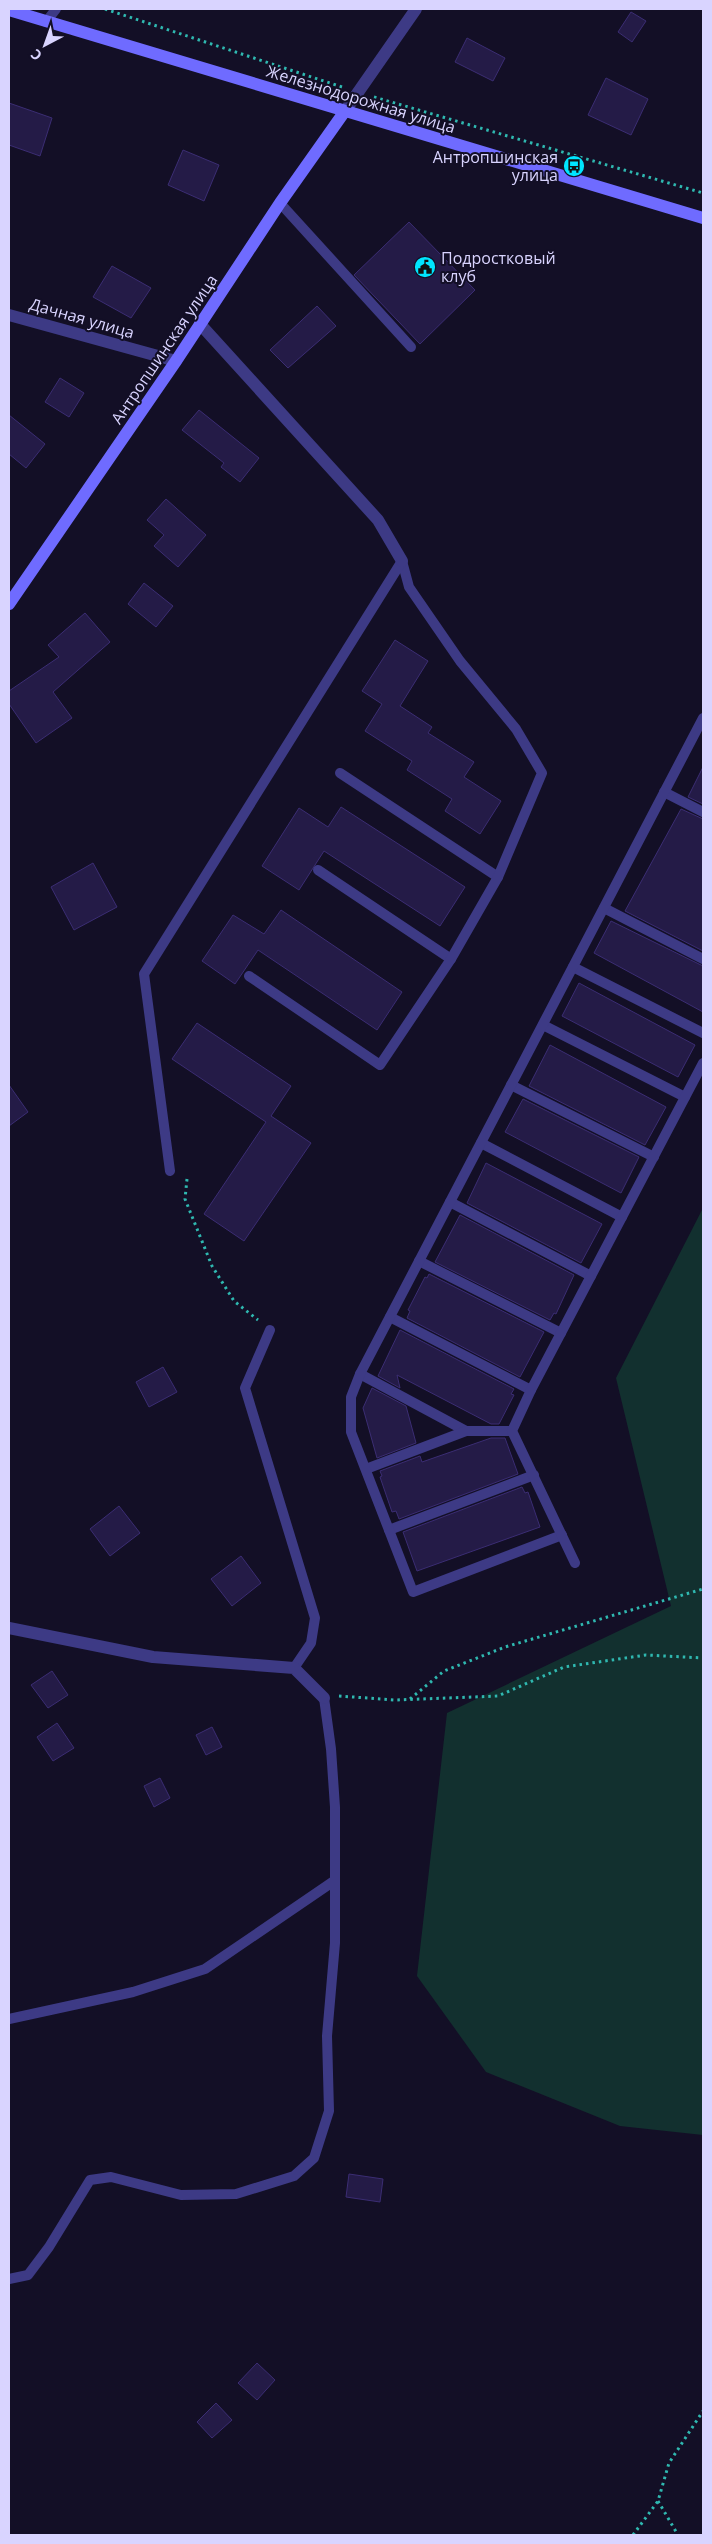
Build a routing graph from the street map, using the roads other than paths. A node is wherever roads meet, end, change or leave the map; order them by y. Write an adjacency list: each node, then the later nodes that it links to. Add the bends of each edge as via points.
1 (56, 9): 4 (lane)
2 (416, 9): 5 (street)
3 (9, 10): 4 (street, Железнодорожная улица)
4 (46, 22): 5 (street, Железнодорожная улица)
5 (345, 111): 6 (street, Антропшинская улица); 7 (street, Железнодорожная улица)
6 (280, 203): 9 (street, Антропшинская улица); 10 (lane)
7 (703, 218)
8 (9, 314): 11 (street, Дачная улица)
9 (200, 324): 11 (street, Антропшинская улица); 12 (street, via 378,520)
10 (411, 347)
11 (176, 361): 13 (street, Антропшинская улица)
12 (402, 562): 20 (lane, via 410,587 460,661 516,729 542,773); 33 (lane, via 144,974)
13 (9, 604)
14 (703, 718): 15 (lane)
15 (700, 731): 17 (lane)
16 (340, 773): 20 (lane)
17 (664, 792): 18 (lane); 21 (lane)
18 (703, 812)
19 (318, 870): 22 (lane)
20 (498, 877): 22 (lane)
21 (604, 908): 23 (lane); 24 (lane)
22 (451, 959): 25 (lane, via 380,1065)
23 (703, 959)
24 (573, 967): 26 (lane); 27 (lane)
25 (249, 976)
26 (543, 1025): 29 (lane); 30 (lane)
27 (703, 1033)
28 (703, 1063): 30 (lane)
29 (511, 1085): 31 (lane); 32 (lane)
30 (685, 1097): 32 (lane)
31 (481, 1143): 34 (lane); 35 (lane)
32 (654, 1157): 35 (lane)
33 (170, 1171)
34 (450, 1202): 36 (lane); 37 (lane)
35 (622, 1216): 37 (lane)
36 (419, 1261): 38 (lane); 40 (lane)
37 (591, 1276): 40 (lane)
38 (390, 1317): 41 (lane); 42 (lane)
39 (270, 1330): 51 (lane, via 245,1388 315,1618 311,1643)
40 (561, 1333): 42 (lane)
41 (360, 1374): 44 (lane); 45 (lane, via 351,1397 351,1432)
42 (532, 1390): 43 (lane)
43 (512, 1430): 44 (lane); 46 (lane)
44 (466, 1431): 45 (lane)
45 (366, 1469): 47 (lane)
46 (534, 1475): 47 (lane); 48 (lane)
47 (389, 1530): 48 (lane, via 413,1592)
48 (562, 1535): 49 (lane)
49 (575, 1563)
50 (9, 1628): 51 (street, via 154,1657)
51 (294, 1668): 52 (street)
52 (324, 1698): 53 (lane, via 335,1807)
53 (334, 1882): 54 (lane, via 205,1969 133,1992); 55 (lane, via 336,1943 327,2036 330,2111 314,2158 294,2176 236,2194 181,2195 111,2177 90,2180 28,2275)
54 (9, 2019)
55 (9, 2279)

